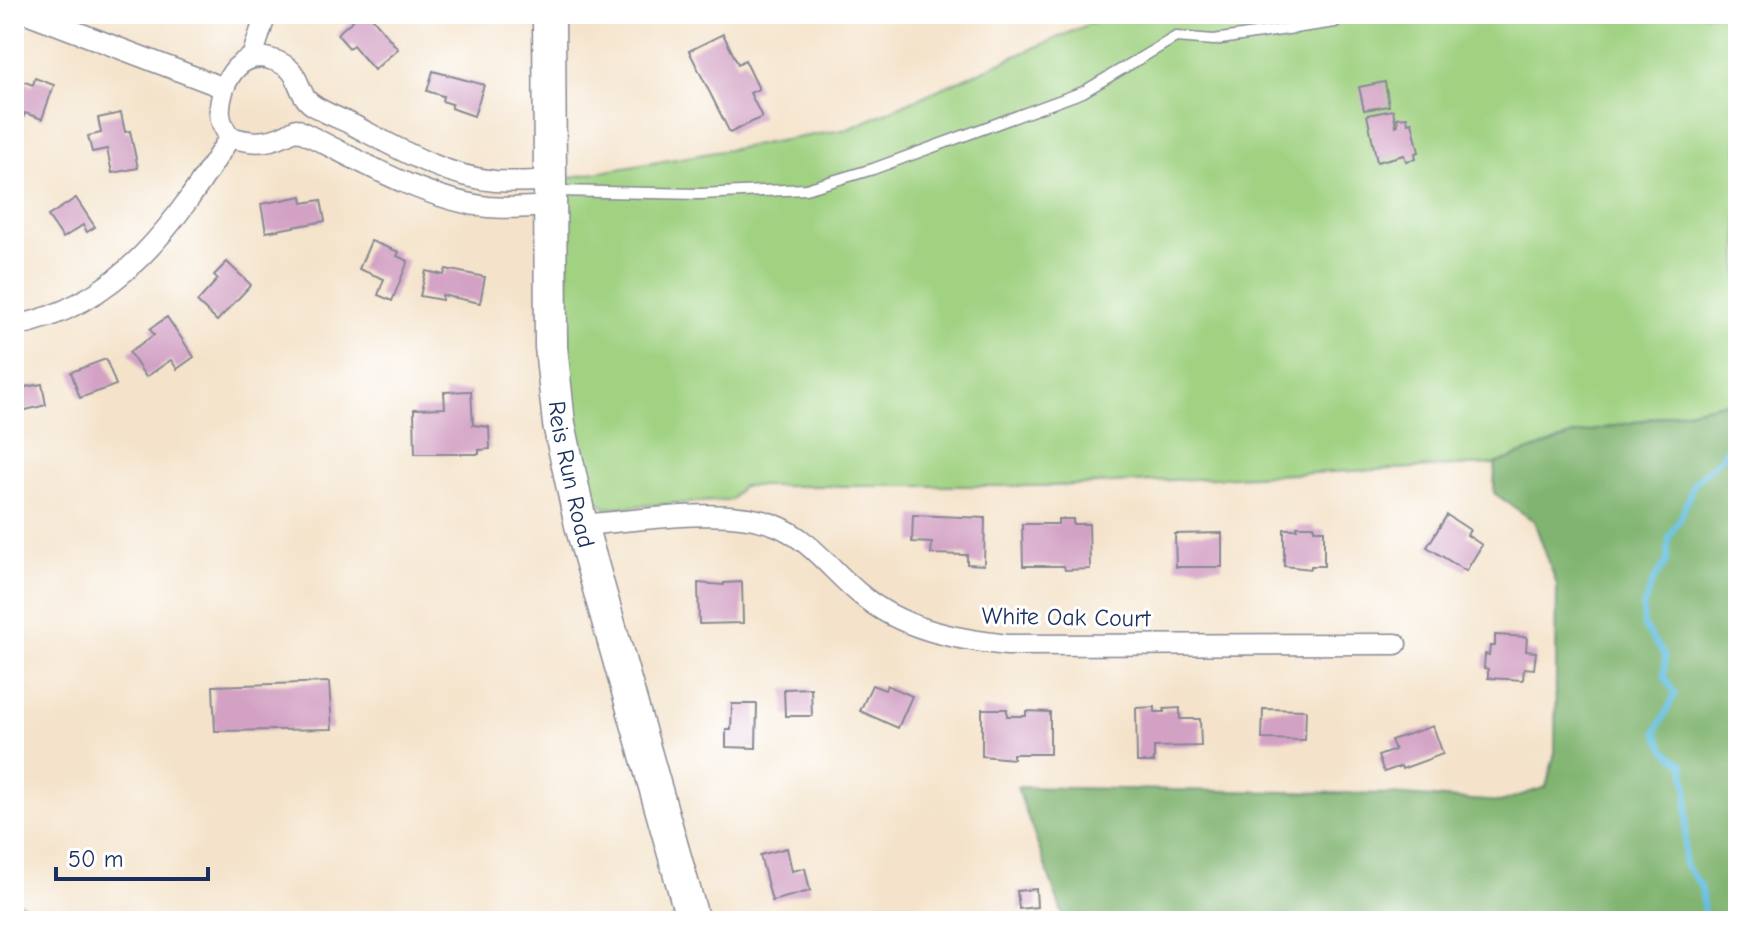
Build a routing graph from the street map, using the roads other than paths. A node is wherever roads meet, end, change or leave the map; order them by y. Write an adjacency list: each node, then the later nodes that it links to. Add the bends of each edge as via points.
1 (29, 14): 6 (street)
2 (266, 14): 5 (street)
3 (549, 14): 10 (main road, Reis Run Road)
4 (1334, 14): 10 (lane, via 1335,22 1243,36 1176,37 1083,92 806,189)
5 (252, 57): 6 (street, via 229,74); 7 (street, via 288,67)
6 (224, 88): 9 (street, via 220,123)
7 (308, 102): 8 (street); 10 (street, via 419,159)
8 (296, 129): 9 (street, via 260,143); 10 (street, via 406,183 459,201 489,207)
9 (230, 137): 11 (street, via 192,198 122,275 70,308)
10 (550, 193): 12 (main road, Reis Run Road, via 554,390)
11 (14, 326)
12 (581, 525): 13 (street, White Oak Court, via 732,514 777,525 889,613 973,641); 14 (main road, Reis Run Road)
13 (1396, 644)
14 (693, 921)

